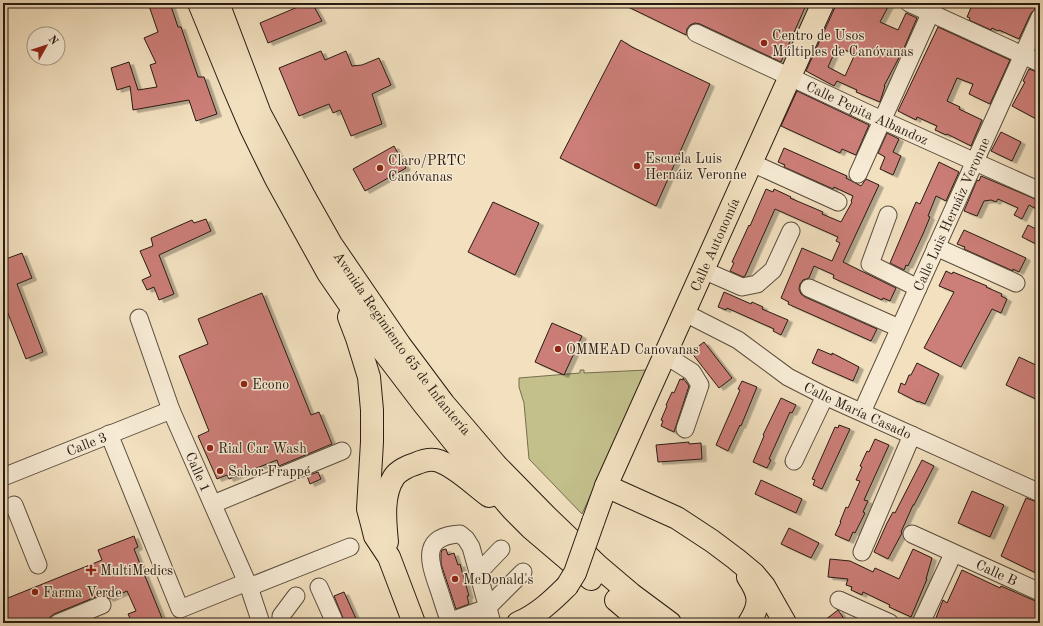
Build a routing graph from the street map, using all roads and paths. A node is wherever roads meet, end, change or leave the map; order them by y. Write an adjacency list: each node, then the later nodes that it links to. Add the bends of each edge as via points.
1 (199, 3): 21 (main road, Avenida Regimiento 65 de Infantería, via 251,128)
2 (218, 3): 67 (main road, Avenida Regimiento 65 de Infantería, via 260,114 332,244 400,345 444,404 496,465 598,566)
3 (823, 3): 10 (main road, Calle Autonomía)
4 (908, 3): 5 (street)
5 (933, 8): 8 (street); 11 (street)
6 (1040, 17): 8 (street, Calle Luis Hernáiz Veronne)
7 (696, 33): 10 (street, Calle Pepita Albandoz)
8 (1023, 55): 9 (street); 12 (street, Calle Luis Hernáiz Veronne)
9 (1040, 63)
10 (790, 77): 11 (street, Calle Pepita Albandoz); 13 (main road, Calle Autonomía)
11 (882, 120): 12 (street, Calle Pepita Albandoz); 14 (street)
12 (975, 161): 15 (street, Calle Pepita Albandoz); 19 (street, Calle Luis Hernáiz Veronne)
13 (752, 163): 16 (street); 20 (main road, Calle Autonomía)
14 (858, 174)
15 (1040, 191)
16 (838, 202)
17 (888, 215): 24 (street, via 870,264)
18 (791, 231): 20 (street, via 773,270 757,284 742,287)
19 (936, 247): 22 (street); 24 (street, Calle Luis Hernáiz Veronne)
20 (703, 270): 25 (main road, Calle Autonomía)
21 (328, 274): 42 (main road, Avenida Regimiento 65 de Infantería, via 423,403); 48 (main road, via 332,291 349,318 357,338 369,377 372,442 368,508 375,536)
22 (1016, 283)
23 (809, 288): 27 (street)
24 (918, 288): 27 (street, Calle Luis Hernáiz Veronne)
25 (685, 313): 28 (main road, Calle Autonomía); 29 (street, Calle María Casado, via 738,340 788,377)
26 (139, 318): 30 (street, Calle 1)
27 (899, 328): 31 (street, Calle Luis Hernáiz Veronne)
28 (665, 356): 32 (street, via 692,372 700,385); 38 (main road, Calle Autonomía)
29 (825, 396): 31 (street, Calle María Casado); 36 (street)
30 (171, 410): 33 (street, Calle 3); 40 (street, Calle 1)
31 (862, 412): 34 (street, Calle María Casado)
32 (685, 429)
33 (109, 434): 37 (street, Calle 3); 53 (street, via 180,609)
34 (912, 435): 39 (street, Calle María Casado); 46 (street)
35 (342, 451): 40 (street)
36 (794, 461)
37 (3, 477)
38 (606, 486): 49 (main road, via 677,518); 65 (main road, Calle Autonomía, bridge, via 575,573 567,586 551,602)
39 (1040, 493)
40 (212, 504): 53 (street, Calle 1)
41 (14, 505): 50 (street)
42 (513, 510): 48 (main road, via 496,501 448,466 437,460 422,460 395,476 389,490 385,516); 66 (main road, Avenida Regimiento 65 de Infantería)
43 (912, 534): 47 (street, Calle B)
44 (350, 547): 53 (street)
45 (501, 549): 52 (street)
46 (862, 552)
47 (953, 554): 55 (street, Calle B); 71 (street)
48 (389, 558): 64 (main road)
49 (736, 559): 68 (main road, via 757,592 758,603); 69 (main road, via 764,586)
50 (38, 565)
51 (522, 572): 59 (street)
52 (478, 573): 59 (street); 59 (street, via 471,547 460,534 448,535 437,540 432,547 430,554 433,572 448,617 454,620)
53 (248, 585): 61 (street, Calle 1)
54 (319, 587): 63 (street)
55 (1040, 592)
56 (296, 596): 62 (street, via 281,616)
57 (839, 600): 70 (street)
58 (102, 605): 60 (street)
59 (489, 616)
60 (58, 623)
61 (261, 623)
62 (281, 623)
63 (335, 623)
64 (414, 623)
65 (518, 623)
66 (643, 623)
67 (670, 623)
68 (749, 623)
69 (785, 623)
70 (890, 623)
71 (921, 623)

